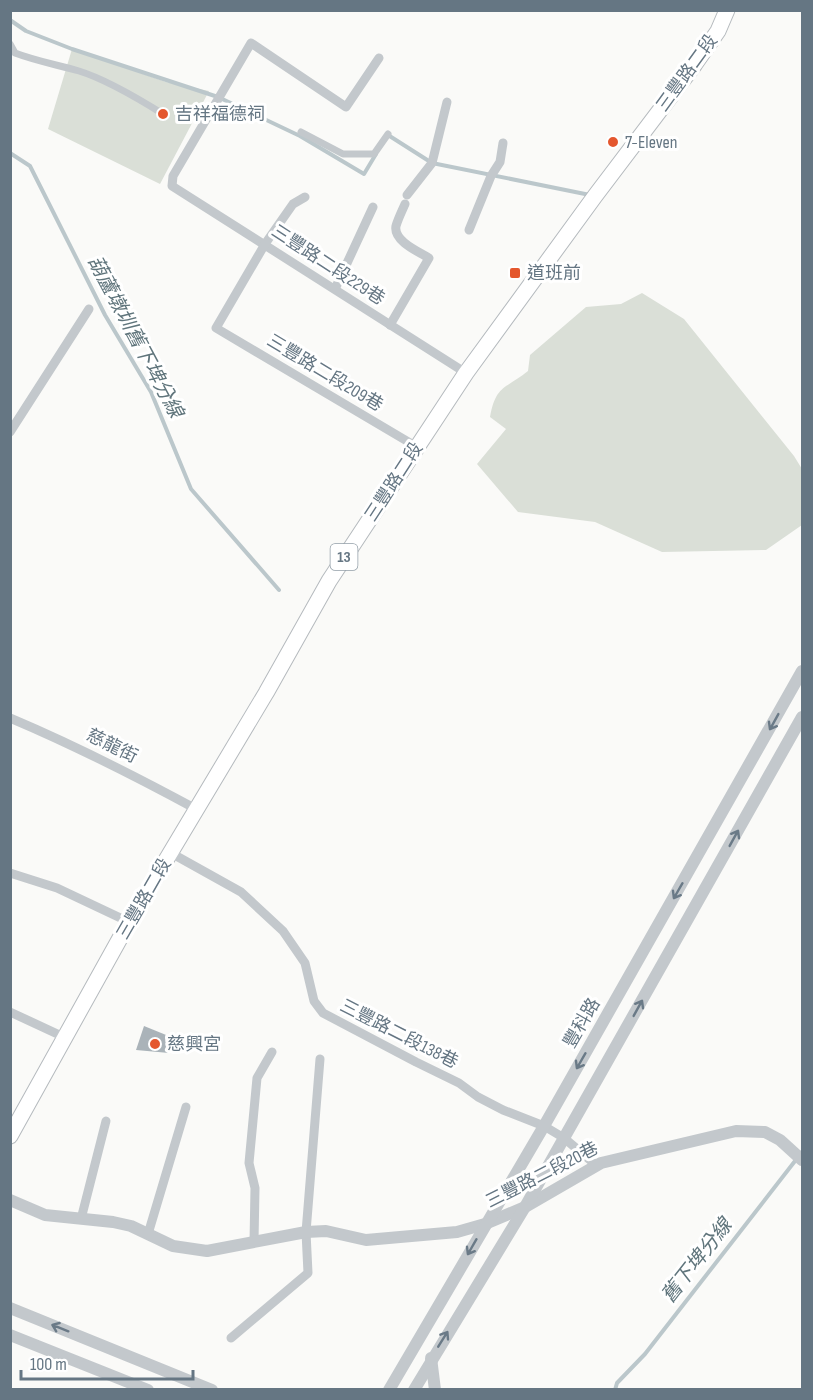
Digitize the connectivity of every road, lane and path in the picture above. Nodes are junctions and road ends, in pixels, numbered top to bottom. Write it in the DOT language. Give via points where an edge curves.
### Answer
graph roads {
  1 [pos="727,10"];
  2 [pos="10,44"];
  3 [pos="379,58"];
  4 [pos="447,102"];
  5 [pos="163,114"];
  6 [pos="301,132"];
  7 [pos="388,134"];
  8 [pos="503,142"];
  9 [pos="305,197"];
  10 [pos="373,207"];
  11 [pos="469,230"];
  12 [pos="265,244"];
  13 [pos="335,289"];
  14 [pos="89,309"];
  15 [pos="390,325"];
  16 [pos="466,373"];
  17 [pos="10,432"];
  18 [pos="417,447"];
  19 [pos="802,671"];
  20 [pos="802,717"];
  21 [pos="10,718"];
  22 [pos="196,809"];
  23 [pos="171,853"];
  24 [pos="10,873"];
  25 [pos="129,922"];
  26 [pos="10,1012"];
  27 [pos="66,1038"];
  28 [pos="272,1052"];
  29 [pos="320,1059"];
  30 [pos="186,1107"];
  31 [pos="106,1121"];
  32 [pos="544,1126"];
  33 [pos="10,1136"];
  34 [pos="564,1138"];
  35 [pos="802,1160"];
  36 [pos="596,1165"];
  37 [pos="10,1200"];
  38 [pos="525,1207"];
  39 [pos="81,1219"];
  40 [pos="485,1224"];
  41 [pos="306,1232"];
  42 [pos="148,1234"];
  43 [pos="254,1242"];
  44 [pos="10,1308"];
  45 [pos="10,1335"];
  46 [pos="231,1338"];
  47 [pos="431,1358"];
  48 [pos="148,1389"];
  49 [pos="212,1389"];
  50 [pos="389,1389"];
  51 [pos="414,1389"];
  52 [pos="435,1389"];
  1 -- 16 [label="main road, 三豐路二段 / 13" via="695,64"];
  2 -- 5 [label="street" via="15,53 80,72"];
  3 -- 12 [label="street, 三豐路二段229巷" via="346,107 251,43 172,176 172,186"];
  4 -- 15 [label="street" via="432,163 406,199 396,226 399,238 429,258"];
  6 -- 7 [label="street" via="343,154 374,154"];
  8 -- 11 [label="street" via="500,162"];
  9 -- 12 [label="street" via="292,204"];
  10 -- 13 [label="street"];
  12 -- 13 [label="street, 三豐路二段229巷"];
  12 -- 18 [label="street, 三豐路二段209巷" via="216,328"];
  13 -- 15 [label="street, 三豐路二段229巷"];
  14 -- 17 [label="street"];
  15 -- 16 [label="street, 三豐路二段229巷"];
  16 -- 18 [label="main road, 三豐路二段 / 13"];
  18 -- 22 [label="main road, 三豐路二段 / 13" via="329,581"];
  19 -- 32 [label="street, 豐科路, one-way"];
  34 -- 20 [label="street, one-way"];
  21 -- 22 [label="street, 慈龍街" via="103,760"];
  22 -- 23 [label="main road, 三豐路二段 / 13"];
  23 -- 25 [label="main road, 三豐路二段 / 13"];
  23 -- 32 [label="street, 三豐路二段138巷" via="242,892 282,931 305,963 314,1001 323,1013 503,1110"];
  24 -- 25 [label="street" via="57,888"];
  25 -- 27 [label="main road, 三豐路二段 / 13"];
  26 -- 27 [label="street"];
  27 -- 33 [label="main road, 三豐路二段 / 13"];
  28 -- 43 [label="street" via="257,1078 249,1163 255,1188"];
  29 -- 41 [label="street"];
  30 -- 42 [label="street"];
  31 -- 39 [label="street"];
  32 -- 34 [label="street, 三豐路二段138巷"];
  32 -- 40 [label="street, 豐科路"];
  34 -- 36 [label="street, 三豐路二段138巷"];
  34 -- 38 [label="street"];
  35 -- 36 [label="street, 三豐路二段20巷" via="780,1140 765,1132 746,1130"];
  36 -- 38 [label="street, 三豐路二段20巷"];
  37 -- 39 [label="street, 三豐路二段20巷" via="45,1215"];
  38 -- 40 [label="street, 三豐路二段20巷"];
  47 -- 38 [label="street, one-way"];
  39 -- 42 [label="street, 三豐路二段20巷" via="114,1222"];
  40 -- 41 [label="street, 三豐路二段20巷" via="457,1232 366,1240 326,1231"];
  40 -- 50 [label="street, 豐科路, one-way"];
  41 -- 43 [label="street, 三豐路二段20巷"];
  41 -- 46 [label="street" via="308,1272"];
  42 -- 43 [label="street, 三豐路二段20巷" via="172,1246 207,1251"];
  49 -- 44 [label="street, one-way"];
  45 -- 48 [label="street"];
  47 -- 51 [label="street"];
  47 -- 52 [label="street"];
}
